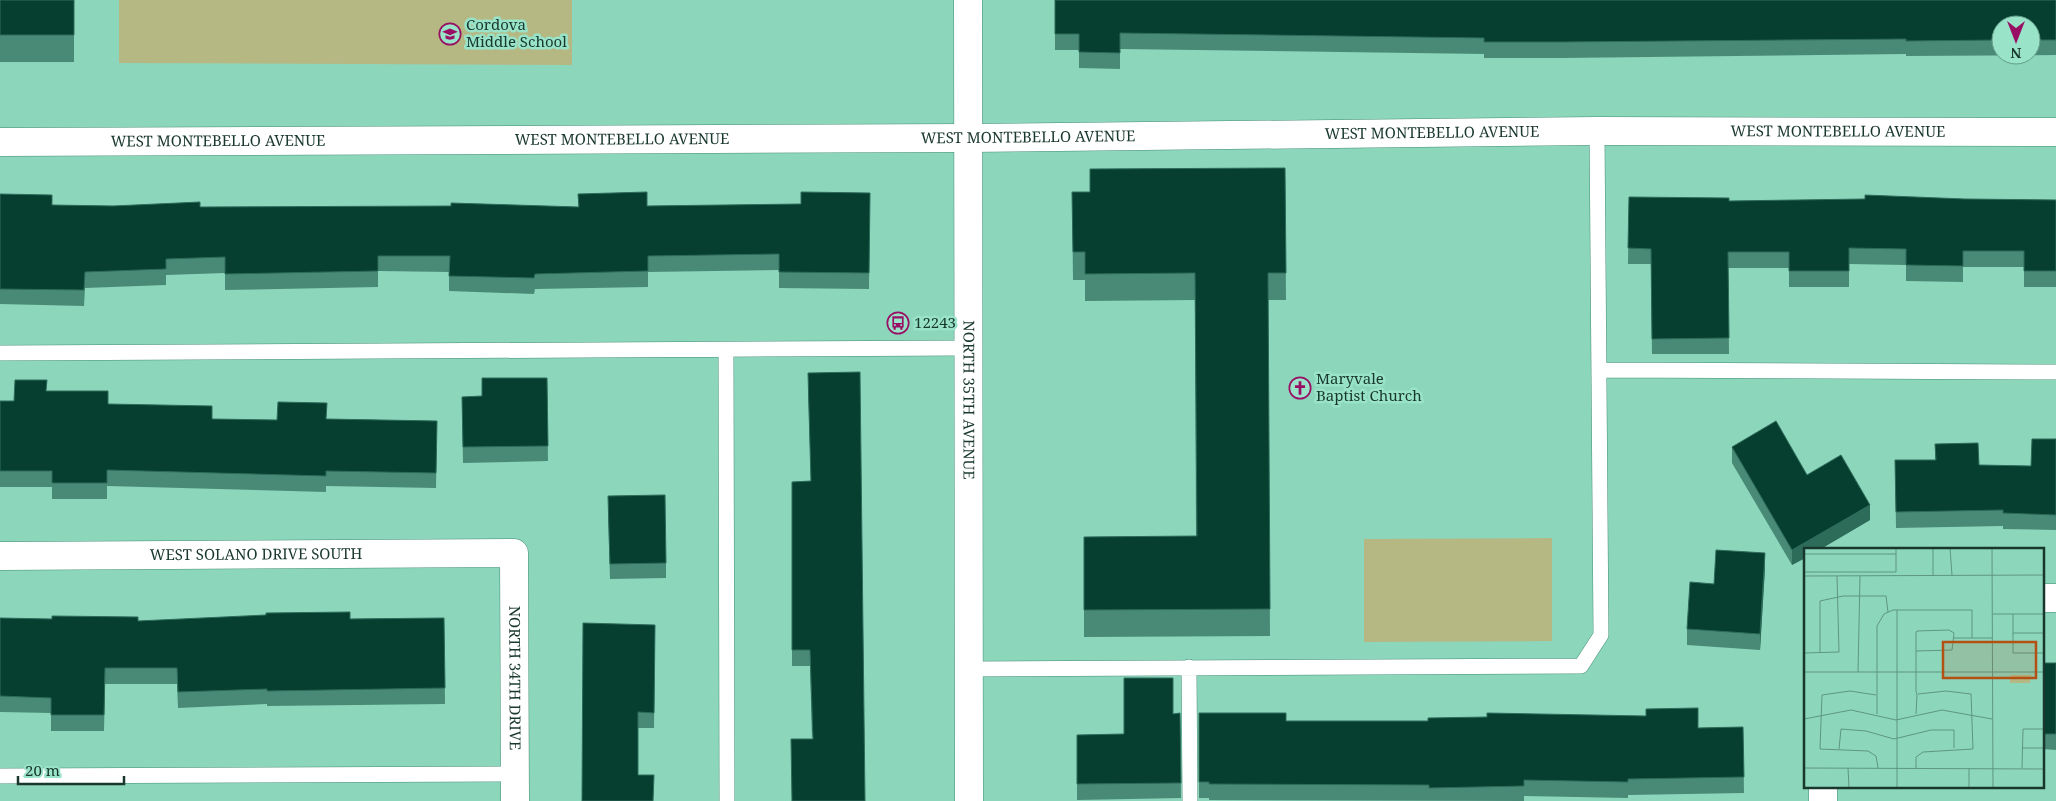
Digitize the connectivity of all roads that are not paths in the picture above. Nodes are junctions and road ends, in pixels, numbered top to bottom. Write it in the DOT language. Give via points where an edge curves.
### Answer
graph roads {
  1 [pos="968,0"];
  2 [pos="1597,131"];
  3 [pos="2056,132"];
  4 [pos="969,138"];
  5 [pos="0,142"];
  6 [pos="969,348"];
  7 [pos="726,350"];
  8 [pos="0,353"];
  9 [pos="1599,370"];
  10 [pos="2056,372"];
  11 [pos="514,554"];
  12 [pos="0,556"];
  13 [pos="1189,667"];
  14 [pos="970,669"];
  15 [pos="515,774"];
  16 [pos="0,776"];
  17 [pos="1823,788"];
  18 [pos="515,801"];
  19 [pos="727,801"];
  20 [pos="969,801"];
  21 [pos="1190,801"];
  22 [pos="1823,801"];
  1 -- 4 [label="street, NORTH 35TH AVENUE"];
  2 -- 3 [label="street, WEST MONTEBELLO AVENUE"];
  2 -- 4 [label="street, WEST MONTEBELLO AVENUE"];
  2 -- 9 [label="lane"];
  4 -- 5 [label="street, WEST MONTEBELLO AVENUE"];
  4 -- 6 [label="street, NORTH 35TH AVENUE"];
  6 -- 7 [label="lane"];
  6 -- 14 [label="street, NORTH 35TH AVENUE"];
  7 -- 8 [label="lane"];
  7 -- 19 [label="lane"];
  9 -- 10 [label="lane"];
  9 -- 13 [label="lane" via="1601,635 1581,666"];
  11 -- 12 [label="street, WEST SOLANO DRIVE SOUTH"];
  11 -- 15 [label="street, NORTH 34TH DRIVE"];
  13 -- 14 [label="lane"];
  13 -- 21 [label="lane"];
  14 -- 20 [label="street, NORTH 35TH AVENUE"];
  15 -- 16 [label="lane"];
  15 -- 18 [label="street, NORTH 34TH DRIVE"];
  17 -- 22 [label="street"];
}
